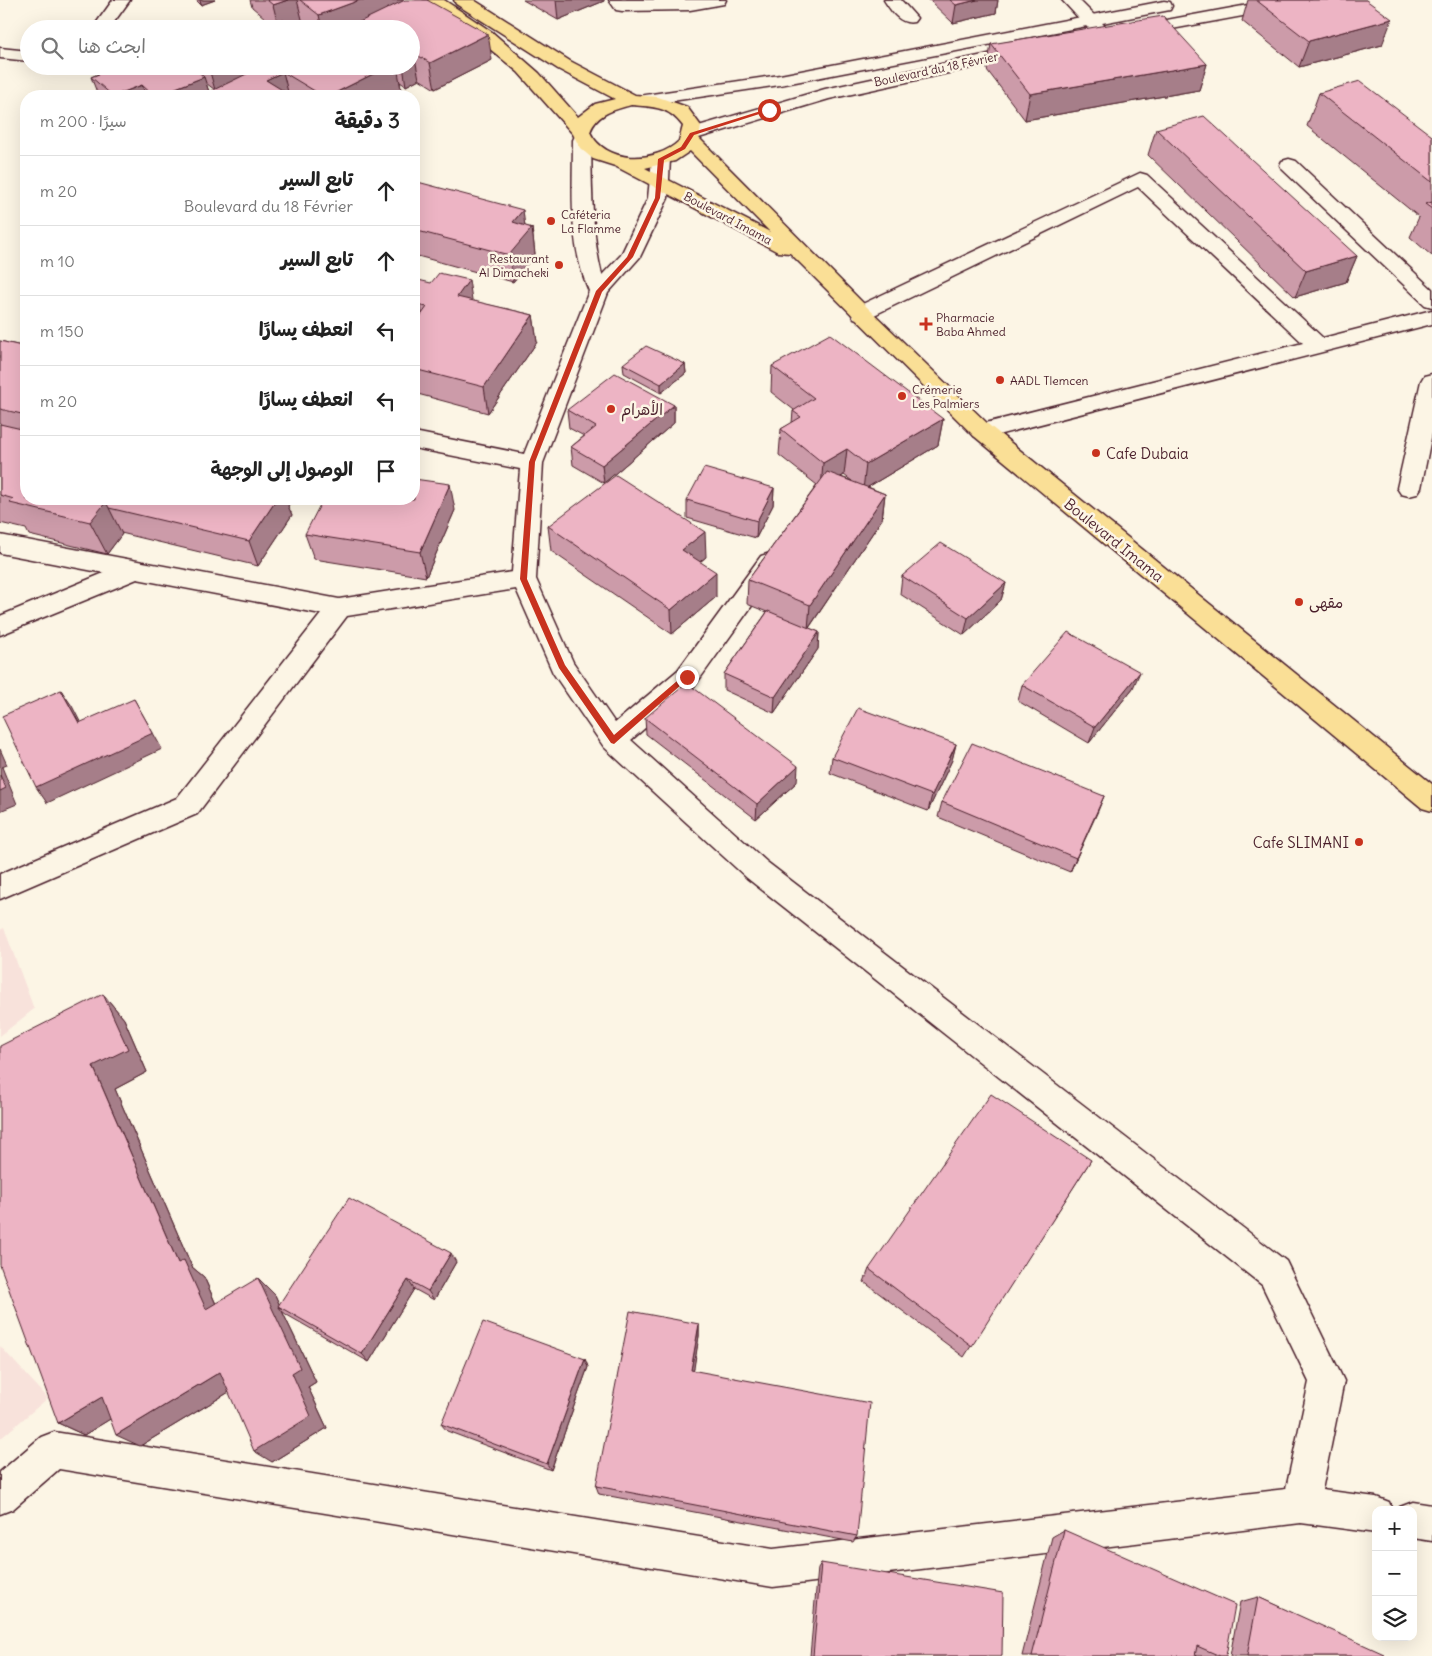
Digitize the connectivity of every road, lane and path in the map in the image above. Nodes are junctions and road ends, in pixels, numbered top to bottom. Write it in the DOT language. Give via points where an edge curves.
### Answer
graph roads {
  1 [pos="122,0"];
  2 [pos="462,0"];
  3 [pos="617,0"];
  4 [pos="718,0"];
  5 [pos="892,0"];
  6 [pos="1070,0"];
  7 [pos="1303,0"];
  8 [pos="1179,3"];
  9 [pos="432,6"];
  10 [pos="908,18"];
  11 [pos="107,20"];
  12 [pos="1089,20"];
  13 [pos="1105,36"];
  14 [pos="1086,40"];
  15 [pos="1037,49"];
  16 [pos="0,53"];
  17 [pos="20,55"];
  18 [pos="638,100"];
  19 [pos="581,135"];
  20 [pos="691,137"];
  21 [pos="661,159"];
  22 [pos="616,161"];
  23 [pos="1289,165"];
  24 [pos="659,182"];
  25 [pos="812,262"];
  26 [pos="599,291"];
  27 [pos="1432,300"];
  28 [pos="861,313"];
  29 [pos="1432,317"];
  30 [pos="1318,346"];
  31 [pos="1432,381"];
  32 [pos="982,431"];
  33 [pos="420,441"];
  34 [pos="532,462"];
  35 [pos="1409,488"];
  36 [pos="0,544"];
  37 [pos="783,544"];
  38 [pos="134,570"];
  39 [pos="524,579"];
  40 [pos="339,608"];
  41 [pos="0,626"];
  42 [pos="614,740"];
  43 [pos="1432,800"];
  44 [pos="0,887"];
  45 [pos="0,1496"];
  46 [pos="1301,1504"];
  47 [pos="1372,1514"];
  48 [pos="1417,1521"];
  49 [pos="1432,1523"];
  1 -- 11 [label="street"];
  2 -- 18 [label="main road" via="564,65"];
  3 -- 4 [label="street" via="622,6 690,5"];
  5 -- 10 [label="street"];
  6 -- 12 [label="street"];
  7 -- 13 [label="street"];
  8 -- 12 [label="street, Boulevard du 18 Février"];
  9 -- 19 [label="main road" via="483,34 516,61 548,93"];
  12 -- 13 [label="street"];
  12 -- 18 [label="street, Boulevard du 18 Février" via="780,80"];
  13 -- 14 [label="street"];
  15 -- 20 [label="street, Boulevard du 18 Février" via="825,94"];
  16 -- 17 [label="street"];
  18 -- 19 [label="main road" via="615,102 596,110 583,122"];
  18 -- 20 [label="main road" via="658,102 681,111 692,126"];
  19 -- 22 [label="main road" via="589,149"];
  19 -- 26 [label="street" via="585,249"];
  20 -- 21 [label="main road" via="684,148"];
  20 -- 25 [label="main road, Boulevard Imama"];
  21 -- 22 [label="main road"];
  21 -- 24 [label="street"];
  22 -- 24 [label="main road, Boulevard Imama"];
  23 -- 27 [label="street"];
  24 -- 25 [label="main road, Boulevard Imama"];
  24 -- 26 [label="street" via="658,198 630,257"];
  25 -- 28 [label="main road, Boulevard Imama"];
  26 -- 34 [label="street"];
  28 -- 30 [label="street" via="1140,179"];
  28 -- 32 [label="main road, Boulevard Imama"];
  29 -- 30 [label="street"];
  30 -- 32 [label="street"];
  31 -- 35 [label="street"];
  32 -- 43 [label="main road, Boulevard Imama"];
  33 -- 34 [label="street"];
  34 -- 39 [label="street"];
  36 -- 38 [label="street"];
  37 -- 42 [label="street" via="687,677"];
  38 -- 40 [label="street"];
  38 -- 41 [label="street"];
  39 -- 40 [label="street"];
  39 -- 42 [label="street" via="562,666"];
  40 -- 44 [label="street" via="187,806"];
  42 -- 46 [label="street" via="757,870 1274,1273 1327,1381"];
  45 -- 46 [label="street" via="54,1450 773,1568"];
  46 -- 47 [label="street"];
  48 -- 49 [label="street"];
}
